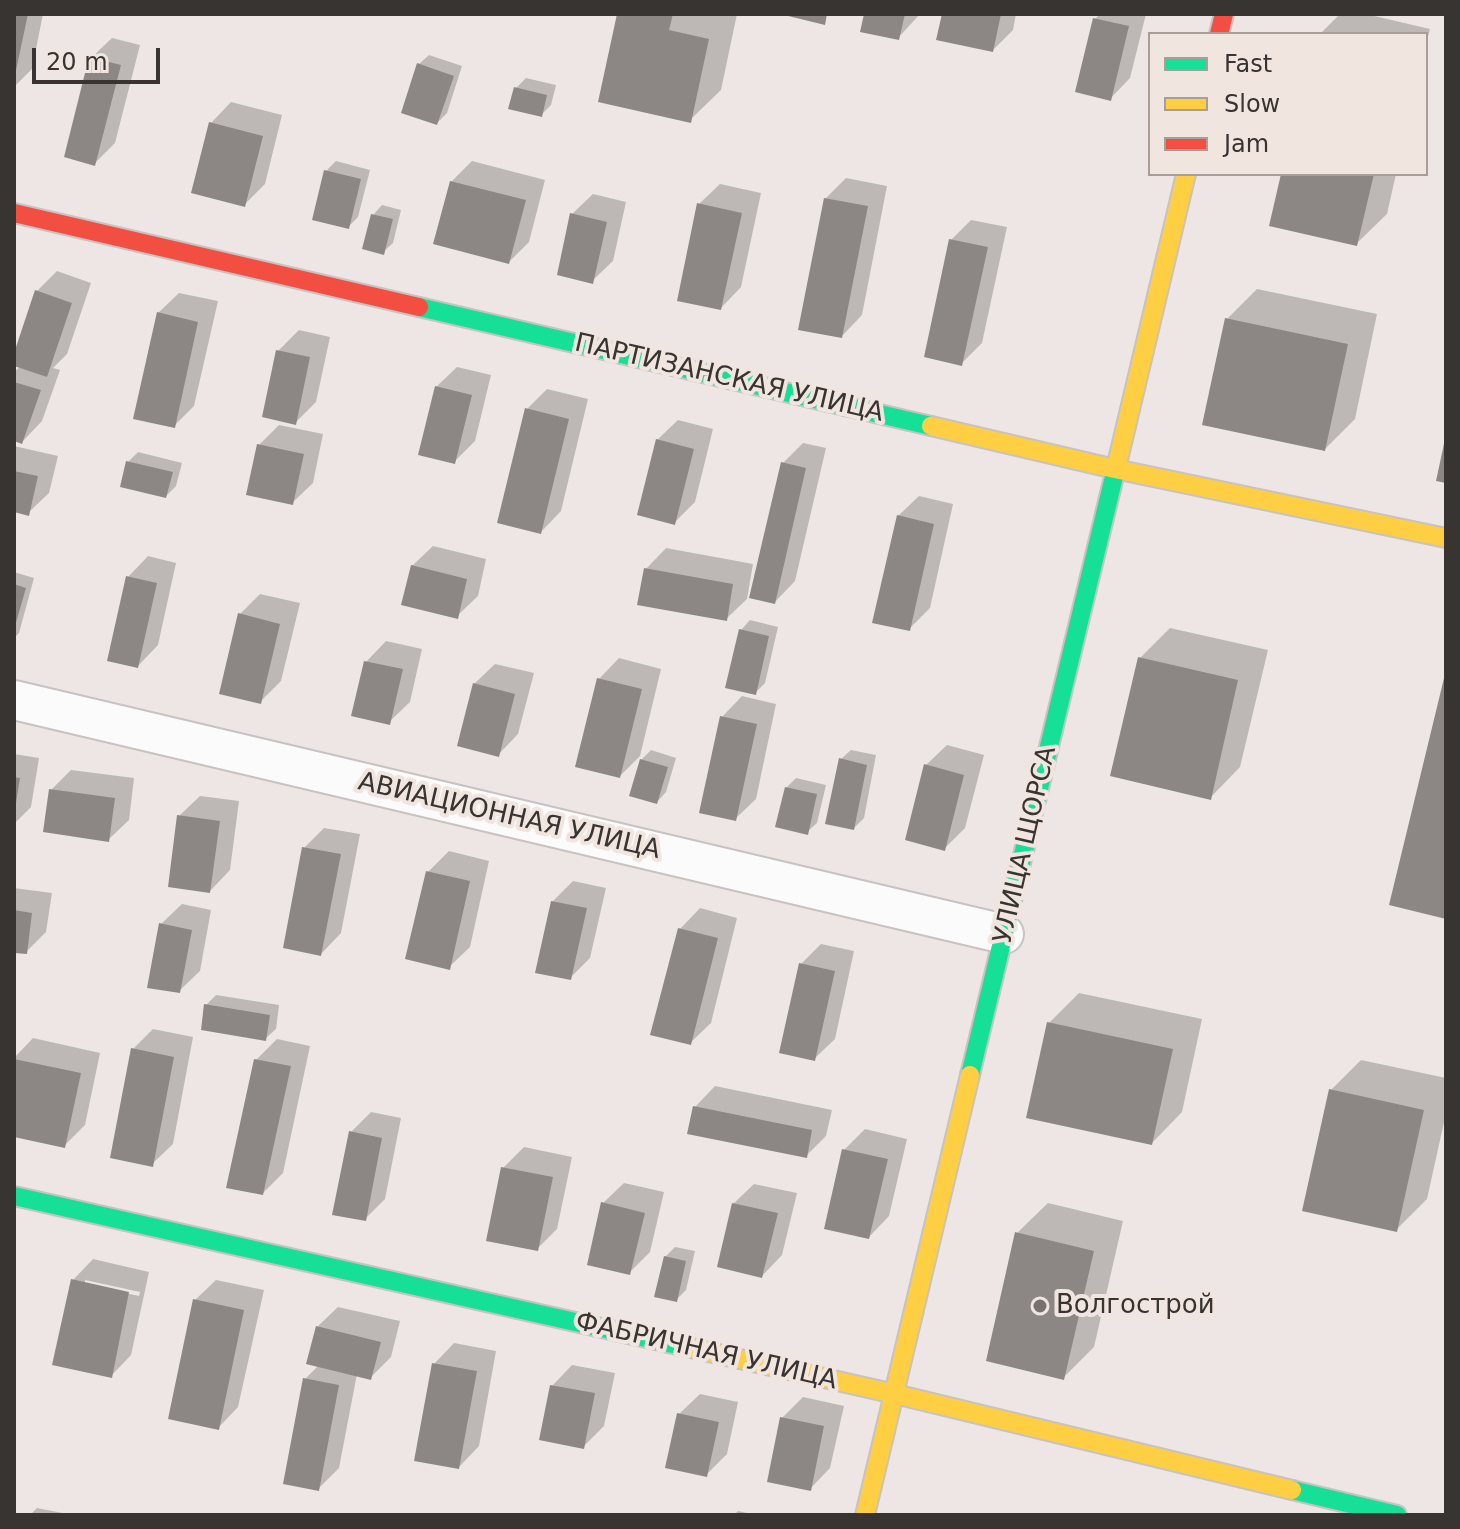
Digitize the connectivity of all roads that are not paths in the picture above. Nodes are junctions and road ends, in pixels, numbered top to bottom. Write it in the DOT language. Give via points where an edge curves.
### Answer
graph roads {
  1 [pos="1186,176"];
  2 [pos="14,213"];
  3 [pos="1115,469"];
  4 [pos="1446,538"];
  5 [pos="14,700"];
  6 [pos="1004,934"];
  7 [pos="14,1196"];
  8 [pos="895,1394"];
  9 [pos="865,1515"];
  10 [pos="1397,1515"];
  1 -- 3 [label="street, УЛИЦА ЩОРСА"];
  2 -- 3 [label="street, ПАРТИЗАНСКАЯ УЛИЦА"];
  3 -- 4 [label="street, ПАРТИЗАНСКАЯ УЛИЦА"];
  3 -- 6 [label="street, УЛИЦА ЩОРСА"];
  5 -- 6 [label="street, АВИАЦИОННАЯ УЛИЦА"];
  6 -- 8 [label="street, УЛИЦА ЩОРСА"];
  7 -- 8 [label="street, ФАБРИЧНАЯ УЛИЦА"];
  8 -- 9 [label="street, УЛИЦА ЩОРСА"];
  8 -- 10 [label="street, ФАБРИЧНАЯ УЛИЦА"];
}
